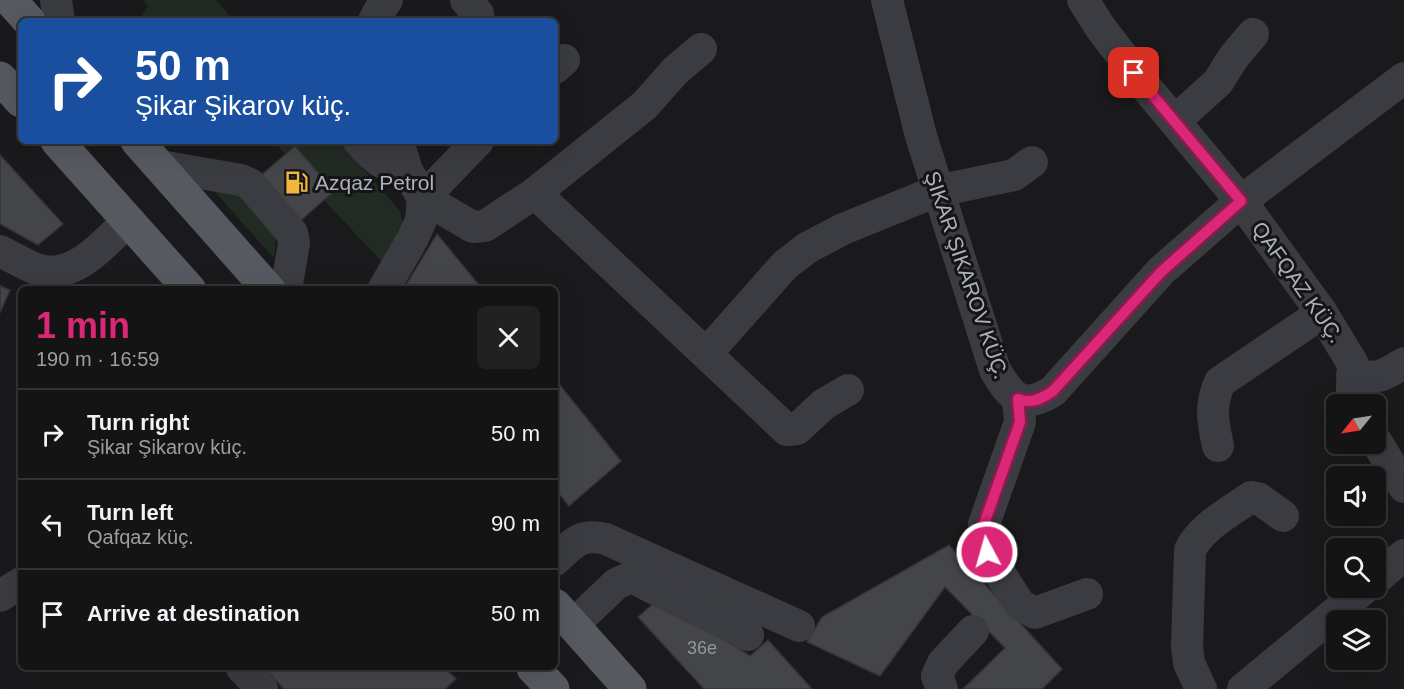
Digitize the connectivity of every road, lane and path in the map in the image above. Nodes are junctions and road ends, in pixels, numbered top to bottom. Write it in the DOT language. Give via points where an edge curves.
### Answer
graph roads {
  1 [pos="10,0"];
  2 [pos="56,0"];
  3 [pos="387,0"];
  4 [pos="887,0"];
  5 [pos="1083,0"];
  6 [pos="26,18"];
  7 [pos="58,18"];
  8 [pos="376,18"];
  9 [pos="1253,34"];
  10 [pos="701,49"];
  11 [pos="0,78"];
  12 [pos="1404,78"];
  13 [pos="18,98"];
  14 [pos="1175,121"];
  15 [pos="60,144"];
  16 [pos="140,144"];
  17 [pos="362,144"];
  18 [pos="399,144"];
  19 [pos="475,144"];
  20 [pos="1032,162"];
  21 [pos="160,166"];
  22 [pos="407,171"];
  23 [pos="937,191"];
  24 [pos="535,193"];
  25 [pos="423,198"];
  26 [pos="1241,201"];
  27 [pos="128,221"];
  28 [pos="0,251"];
  29 [pos="186,286"];
  30 [pos="265,286"];
  31 [pos="287,286"];
  32 [pos="384,286"];
  33 [pos="1322,313"];
  34 [pos="707,353"];
  35 [pos="1404,363"];
  36 [pos="848,390"];
  37 [pos="1354,390"];
  38 [pos="1018,399"];
  39 [pos="1218,446"];
  40 [pos="1384,454"];
  41 [pos="1404,487"];
  42 [pos="1283,516"];
  43 [pos="558,557"];
  44 [pos="18,585"];
  45 [pos="1087,594"];
  46 [pos="0,596"];
  47 [pos="1353,598"];
  48 [pos="564,615"];
  49 [pos="799,626"];
  50 [pos="973,632"];
  51 [pos="748,634"];
  52 [pos="244,670"];
  53 [pos="535,670"];
  54 [pos="262,689"];
  55 [pos="553,689"];
  56 [pos="630,689"];
  57 [pos="942,689"];
  58 [pos="1201,689"];
  59 [pos="1243,689"];
  1 -- 6 [label="main road"];
  2 -- 7 [label="street"];
  3 -- 8 [label="street"];
  4 -- 23 [label="street, ŞIKAR ŞIKAROV KÜÇ."];
  5 -- 14 [label="street, QAFQAZ KÜÇ." via="1144,87"];
  9 -- 14 [label="street" via="1218,82"];
  10 -- 24 [label="street" via="645,105"];
  11 -- 13 [label="main road"];
  12 -- 26 [label="street, ŞIKAR ŞIKAROV KÜÇ."];
  14 -- 26 [label="street, QAFQAZ KÜÇ."];
  15 -- 27 [label="main road"];
  16 -- 21 [label="main road"];
  17 -- 22 [label="street" via="374,159"];
  18 -- 22 [label="street"];
  19 -- 25 [label="street"];
  20 -- 23 [label="street" via="1014,175"];
  21 -- 30 [label="main road"];
  21 -- 31 [label="street" via="250,184 292,233"];
  22 -- 25 [label="street"];
  23 -- 34 [label="street" via="807,248 785,265"];
  23 -- 38 [label="street, ŞIKAR ŞIKAROV KÜÇ." via="995,370 1005,388"];
  24 -- 25 [label="street" via="485,226 473,227"];
  24 -- 34 [label="street"];
  25 -- 32 [label="street" via="421,219 413,238"];
  26 -- 33 [label="street, QAFQAZ KÜÇ."];
  26 -- 38 [label="street, ŞIKAR ŞIKAROV KÜÇ." via="1161,272 1053,391 1034,401"];
  27 -- 28 [label="street" via="80,264 63,270 42,271"];
  27 -- 29 [label="main road"];
  33 -- 37 [label="street, QAFQAZ KÜÇ." via="1353,364"];
  33 -- 39 [label="street" via="1220,382 1212,410"];
  34 -- 36 [label="street" via="787,430 797,429 824,404"];
  35 -- 37 [label="street"];
  38 -- 45 [label="street" via="1020,422 984,524 987,552 1020,605 1029,611 1035,613"];
  40 -- 41 [label="street"];
  42 -- 58 [label="street" via="1251,497 1209,528 1190,550 1187,646 1189,663"];
  43 -- 49 [label="street" via="576,541 591,536 606,539"];
  44 -- 46 [label="street"];
  47 -- 59 [label="street"];
  48 -- 51 [label="street" via="631,577"];
  48 -- 56 [label="main road"];
  50 -- 57 [label="street" via="943,663 937,676"];
  52 -- 54 [label="street"];
  53 -- 55 [label="main road"];
}
